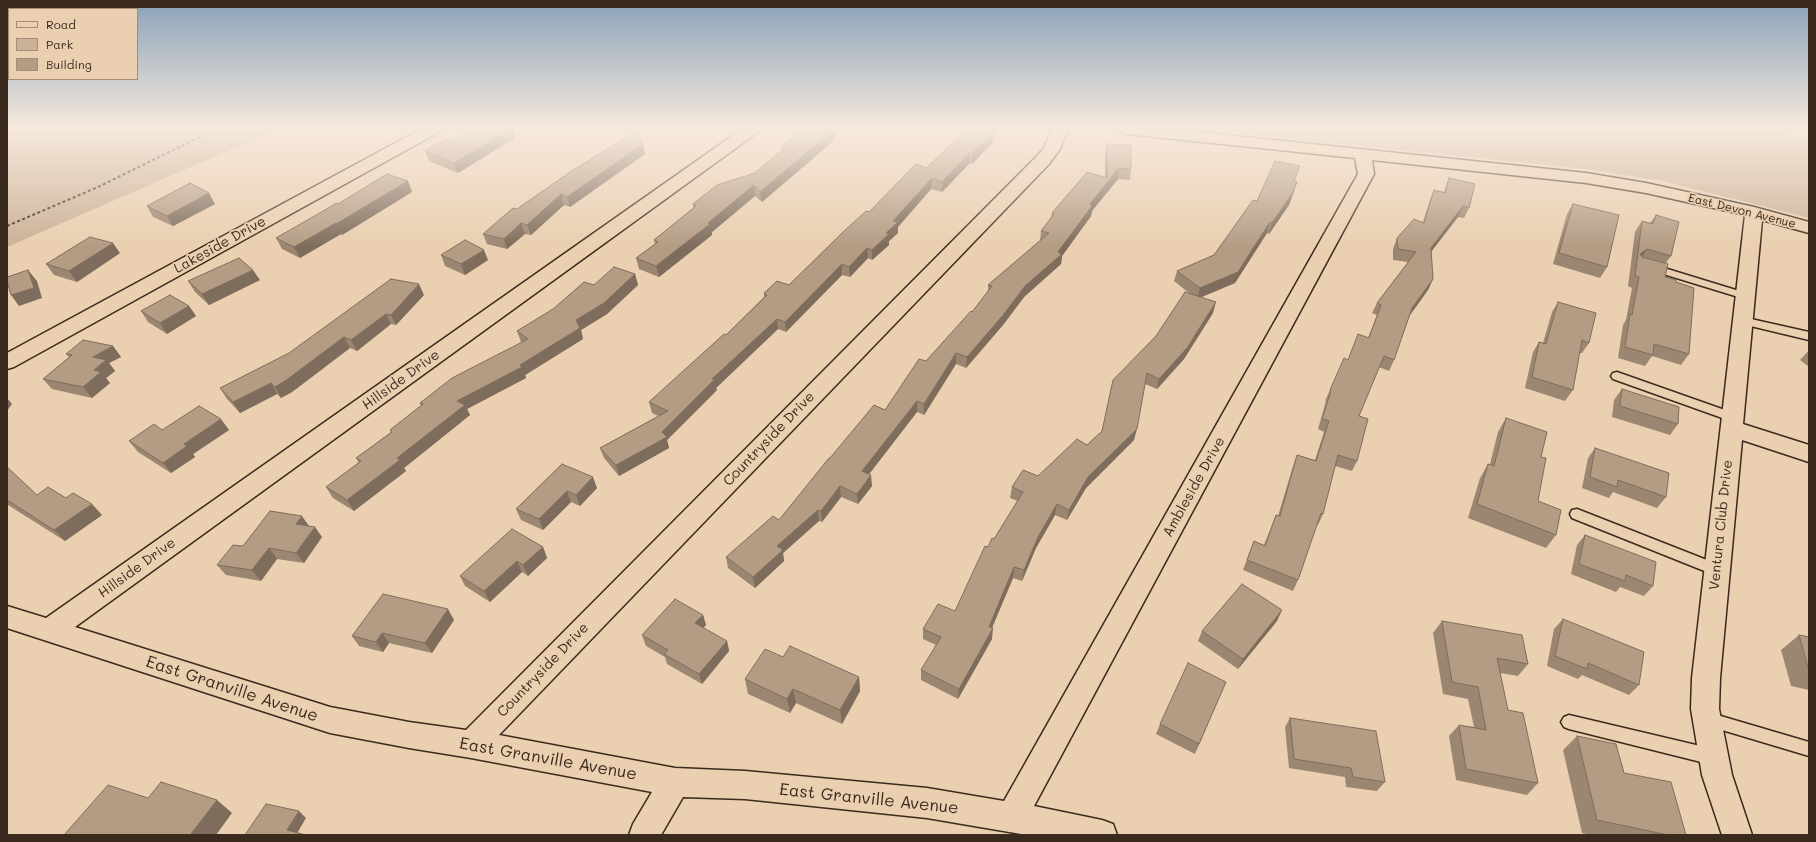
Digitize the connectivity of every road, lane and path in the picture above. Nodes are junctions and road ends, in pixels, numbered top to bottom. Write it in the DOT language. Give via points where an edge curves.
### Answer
graph roads {
  1 [pos="136,168"];
  2 [pos="361,168"];
  3 [pos="697,168"];
  4 [pos="1035,168"];
  5 [pos="1365,168"];
  6 [pos="1492,168"];
  7 [pos="1754,212"];
  8 [pos="7,226"];
  9 [pos="1809,228"];
  10 [pos="1640,264"];
  11 [pos="1745,296"];
  12 [pos="1742,321"];
  13 [pos="1809,336"];
  14 [pos="7,362"];
  15 [pos="1617,376"];
  16 [pos="1732,422"];
  17 [pos="1809,454"];
  18 [pos="1577,514"];
  19 [pos="1717,570"];
  20 [pos="7,617"];
  21 [pos="49,631"];
  22 [pos="1707,719"];
  23 [pos="1569,722"];
  24 [pos="471,744"];
  25 [pos="1809,749"];
  26 [pos="1714,757"];
  27 [pos="675,782"];
  28 [pos="1012,817"];
  29 [pos="644,835"];
  30 [pos="1102,835"];
  31 [pos="1737,835"];
  1 -- 8 [label="path"];
  2 -- 14 [label="street, Lakeside Drive"];
  3 -- 21 [label="street, Hillside Drive"];
  4 -- 24 [label="street, Countryside Drive"];
  5 -- 28 [label="street, Ambleside Drive" via="1366,174"];
  6 -- 7 [label="street, East Devon Avenue" via="1586,178 1646,188"];
  7 -- 9 [label="street, East Devon Avenue"];
  7 -- 11 [label="street, Ventura Club Drive"];
  10 -- 11 [label="lane"];
  11 -- 12 [label="street, Ventura Club Drive"];
  12 -- 13 [label="lane"];
  12 -- 16 [label="street, Ventura Club Drive"];
  15 -- 16 [label="lane"];
  16 -- 17 [label="street"];
  16 -- 19 [label="street, Ventura Club Drive"];
  18 -- 19 [label="lane"];
  19 -- 22 [label="street, Ventura Club Drive" via="1706,678"];
  20 -- 21 [label="street, East Granville Avenue"];
  21 -- 24 [label="street, East Granville Avenue" via="330,720"];
  22 -- 25 [label="lane"];
  22 -- 26 [label="street, Ventura Club Drive"];
  23 -- 26 [label="lane"];
  24 -- 27 [label="street, East Granville Avenue"];
  26 -- 31 [label="street, Ventura Club Drive" via="1717,775"];
  27 -- 28 [label="street, East Granville Avenue" via="745,785 927,803"];
  27 -- 29 [label="street"];
  28 -- 30 [label="street, East Granville Avenue"];
}
